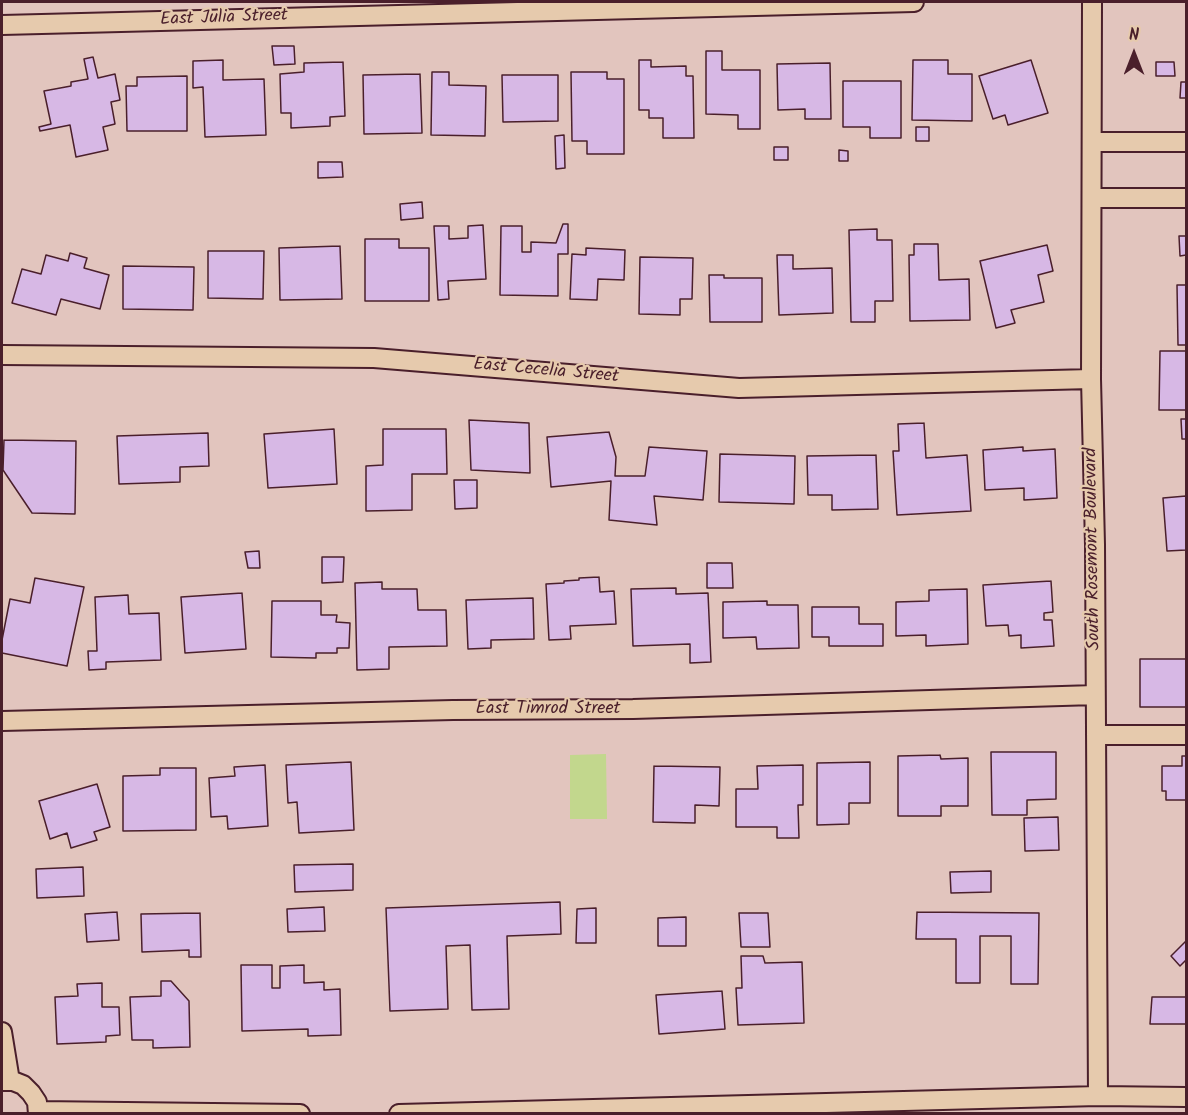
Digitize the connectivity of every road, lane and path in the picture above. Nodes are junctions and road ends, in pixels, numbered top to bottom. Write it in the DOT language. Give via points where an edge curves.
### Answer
graph roads {
  1 [pos="914,2"];
  2 [pos="1092,2"];
  3 [pos="2,25"];
  4 [pos="1093,142"];
  5 [pos="1186,142"];
  6 [pos="1093,198"];
  7 [pos="1186,198"];
  8 [pos="2,355"];
  9 [pos="1091,379"];
  10 [pos="1095,694"];
  11 [pos="2,721"];
  12 [pos="1096,735"];
  13 [pos="1186,735"];
  14 [pos="2,1032"];
  15 [pos="6,1081"];
  16 [pos="1098,1096"];
  17 [pos="1186,1097"];
  18 [pos="907,1107"];
  19 [pos="38,1112"];
  20 [pos="300,1113"];
  21 [pos="399,1113"];
  1 -- 3 [label="street, East Julia Street"];
  2 -- 4 [label="street, South Rosemont Boulevard"];
  4 -- 5 [label="street"];
  4 -- 6 [label="street, South Rosemont Boulevard"];
  6 -- 7 [label="street"];
  6 -- 9 [label="street, South Rosemont Boulevard"];
  8 -- 9 [label="street, East Cecelia Street" via="374,358 739,388"];
  9 -- 10 [label="street, South Rosemont Boulevard"];
  10 -- 11 [label="street, East Timrod Street" via="633,709"];
  10 -- 12 [label="street, South Rosemont Boulevard"];
  12 -- 13 [label="street"];
  12 -- 16 [label="street, South Rosemont Boulevard"];
  14 -- 15 [label="street"];
  15 -- 19 [label="street" via="23,1085 36,1102"];
  16 -- 17 [label="street"];
  16 -- 18 [label="street"];
  18 -- 21 [label="street"];
  19 -- 20 [label="street"];
}
